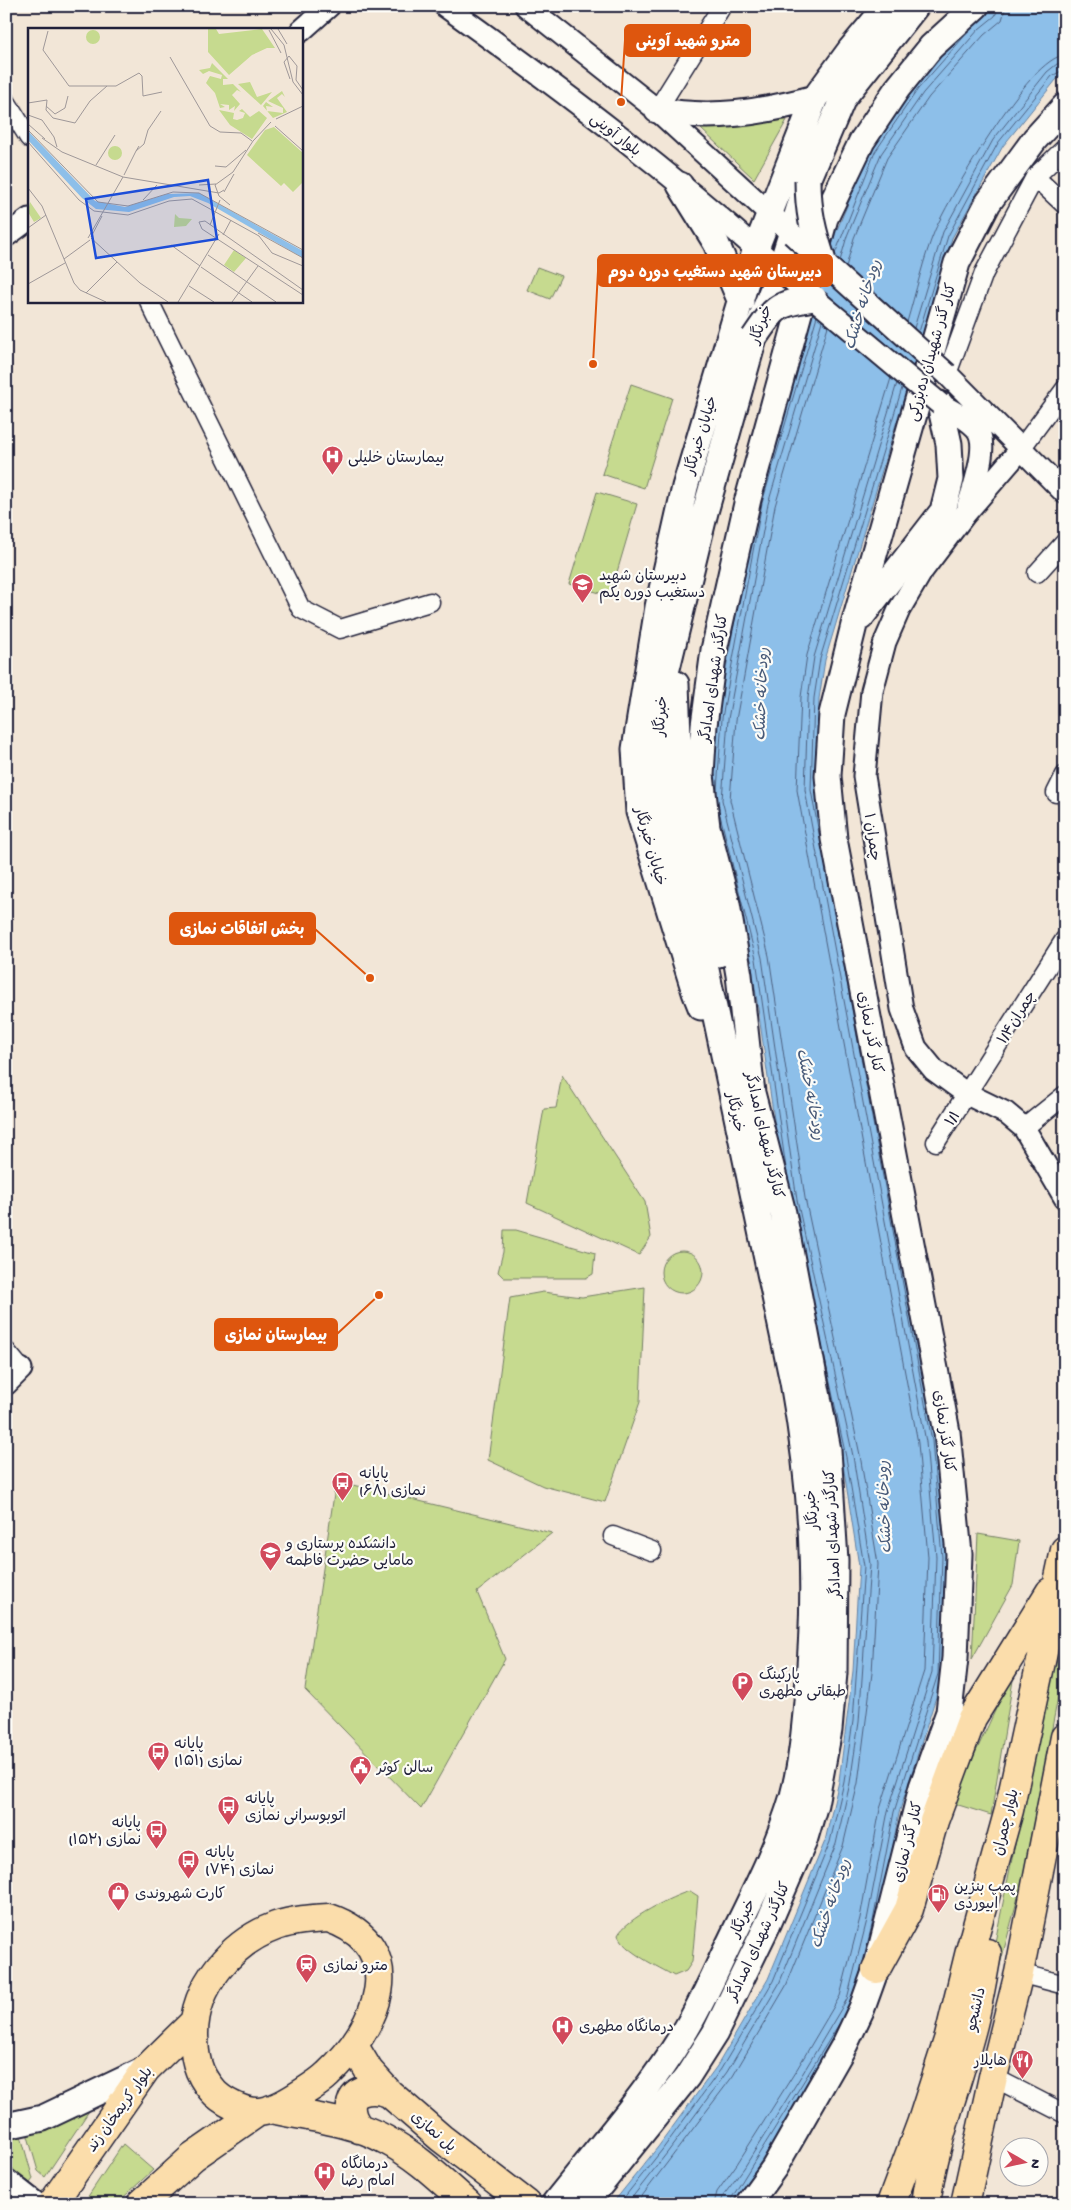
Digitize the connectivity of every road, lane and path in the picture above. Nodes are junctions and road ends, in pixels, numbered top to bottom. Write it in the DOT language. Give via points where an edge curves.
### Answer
graph roads {
  1 [pos="313,6"];
  2 [pos="329,6"];
  3 [pos="446,6"];
  4 [pos="526,6"];
  5 [pos="722,6"];
  6 [pos="887,6"];
  7 [pos="916,6"];
  8 [pos="976,6"];
  9 [pos="302,30"];
  10 [pos="815,98"];
  11 [pos="6,101"];
  12 [pos="1065,106"];
  13 [pos="657,110"];
  14 [pos="28,136"];
  15 [pos="1065,148"];
  16 [pos="1035,177"];
  17 [pos="808,180"];
  18 [pos="680,185"];
  19 [pos="1065,205"];
  20 [pos="769,212"];
  21 [pos="28,220"];
  22 [pos="792,234"];
  23 [pos="6,236"];
  24 [pos="756,248"];
  25 [pos="823,261"];
  26 [pos="780,270"];
  27 [pos="814,298"];
  28 [pos="149,302"];
  29 [pos="741,302"];
  30 [pos="754,338"];
  31 [pos="947,374"];
  32 [pos="1065,389"];
  33 [pos="940,404"];
  34 [pos="1020,450"];
  35 [pos="1065,493"];
  36 [pos="965,514"];
  37 [pos="1065,542"];
  38 [pos="1037,573"];
  39 [pos="430,602"];
  40 [pos="682,604"];
  41 [pos="854,625"];
  42 [pos="1065,775"];
  43 [pos="1056,793"];
  44 [pos="1065,939"];
  45 [pos="725,1062"];
  46 [pos="752,1093"];
  47 [pos="967,1094"];
  48 [pos="1065,1095"];
  49 [pos="1024,1128"];
  50 [pos="936,1142"];
  51 [pos="1065,1198"];
  52 [pos="6,1351"];
  53 [pos="21,1369"];
  54 [pos="6,1384"];
  55 [pos="613,1536"];
  56 [pos="652,1551"];
  57 [pos="1062,1563"];
  58 [pos="1065,1737"];
  59 [pos="1009,1810"];
  60 [pos="1056,1826"];
  61 [pos="876,1969"];
  62 [pos="1019,1973"];
  63 [pos="1065,1985"];
  64 [pos="194,2022"];
  65 [pos="354,2046"];
  66 [pos="146,2068"];
  67 [pos="993,2077"];
  68 [pos="389,2093"];
  69 [pos="265,2111"];
  70 [pos="1065,2114"];
  71 [pos="6,2126"];
  72 [pos="359,2129"];
  73 [pos="6,2182"];
  74 [pos="462,2200"];
  75 [pos="962,2202"];
  76 [pos="34,2204"];
  77 [pos="52,2204"];
  78 [pos="142,2204"];
  79 [pos="527,2204"];
  80 [pos="554,2204"];
  81 [pos="585,2204"];
  82 [pos="748,2204"];
  83 [pos="891,2204"];
  84 [pos="926,2204"];
  1 -- 9 [label="street"];
  2 -- 9 [label="street"];
  3 -- 18 [label="street, بلوار آوینی"];
  4 -- 13 [label="street"];
  5 -- 13 [label="street"];
  6 -- 10 [label="main road, خبرنگار"];
  7 -- 17 [label="main road, خبرنگار" via="843,98"];
  8 -- 46 [label="main road, کنارگذر شهدای امدادگر" via="931,47 897,89 862,141 825,218 748,499 714,650 704,725 702,776 707,827 727,904 739,975"];
  10 -- 13 [label="main road" via="725,116"];
  10 -- 20 [label="main road, خبرنگار"];
  11 -- 14 [label="street"];
  12 -- 41 [label="main road, کنار گذر شهیدان ده‌بزرکی" via="1035,139 988,203 957,262"];
  13 -- 20 [label="street"];
  15 -- 16 [label="street"];
  16 -- 19 [label="street"];
  16 -- 31 [label="street" via="984,273"];
  17 -- 22 [label="main road, خبرنگار"];
  17 -- 25 [label="main road, bridge" via="811,225"];
  18 -- 24 [label="street, بلوار آوینی"];
  18 -- 29 [label="main road" via="716,243"];
  20 -- 22 [label="street"];
  20 -- 24 [label="main road, خبرنگار"];
  21 -- 23 [label="street"];
  22 -- 25 [label="street, bridge"];
  22 -- 26 [label="main road, خبرنگار"];
  24 -- 26 [label="street, بلوار آوینی"];
  24 -- 29 [label="main road, خبرنگار"];
  25 -- 31 [label="street, bridge"];
  26 -- 27 [label="street, بلوار آوینی, bridge"];
  26 -- 30 [label="main road, خبرنگار"];
  27 -- 30 [label="main road, bridge" via="785,303 772,312"];
  27 -- 33 [label="street, بلوار آوینی, bridge"];
  28 -- 39 [label="street" via="300,609 340,629"];
  29 -- 45 [label="main road, خیابان خبرنگار" via="685,487 658,608 635,749 639,812 694,992"];
  30 -- 40 [label="main road, خبرنگار" via="704,512"];
  31 -- 34 [label="street"];
  32 -- 34 [label="street"];
  33 -- 36 [label="street, بلوار آوینی" via="977,429 982,443"];
  33 -- 41 [label="main road" via="949,444 951,479 943,511"];
  34 -- 35 [label="street"];
  34 -- 36 [label="street, چمران ۱"];
  36 -- 47 [label="street, چمران ۱" via="922,571 885,642 872,691 864,776 902,1009 916,1048 934,1070"];
  37 -- 38 [label="street"];
  40 -- 45 [label="main road, خبرنگار" via="660,697 658,749 664,812 705,965"];
  40 -- 46 [label="main road" via="675,687 679,762 724,985"];
  41 -- 61 [label="main road, کنار گذر نمازی" via="832,714 828,776 834,839 947,1432 959,1554 955,1658 949,1712 922,1787"];
  42 -- 43 [label="street"];
  44 -- 47 [label="street, چمران۱/۴"];
  45 -- 80 [label="main road, خبرنگار" via="806,1451 813,1534 811,1657 806,1720 793,1794 781,1834 696,2011 646,2086"];
  46 -- 81 [label="main road, کنارگذر شهدای امدادگر" via="783,1213 828,1450 835,1570 834,1673 829,1730 815,1804 804,1841 768,1924 714,2033 687,2077"];
  47 -- 49 [label="street, چمران ۱" via="1006,1113"];
  47 -- 50 [label="street, ۱/۱"];
  48 -- 49 [label="street"];
  49 -- 51 [label="street, چمران ۱"];
  52 -- 53 [label="street"];
  53 -- 54 [label="street"];
  55 -- 56 [label="street"];
  57 -- 59 [label="main road, بلوار چمران"];
  57 -- 61 [label="main road" via="972,1718 934,1821 909,1908"];
  58 -- 60 [label="main road"];
  59 -- 83 [label="main road, بلوار چمران" via="949,2037"];
  59 -- 84 [label="main road, دانشجو" via="993,1923 973,2024 940,2130"];
  60 -- 62 [label="main road"];
  60 -- 75 [label="main road, دانشجو" via="1015,1916 955,2133 944,2180"];
  61 -- 82 [label="main road, کنار گذر نمازی" via="846,2044 774,2168"];
  62 -- 63 [label="street"];
  62 -- 67 [label="main road"];
  64 -- 65 [label="main road" via="209,1980 242,1945 276,1926 305,1919 329,1918 348,1925 364,1938 376,1956 379,1989 370,2018"];
  64 -- 66 [label="main road, بلوار کریمخان زند"];
  64 -- 69 [label="main road" via="194,2057 202,2079 216,2095 243,2109"];
  65 -- 68 [label="main road, پل نمازی" via="369,2072"];
  65 -- 69 [label="main road" via="312,2087"];
  66 -- 71 [label="main road" via="43,2118"];
  66 -- 77 [label="main road, بلوار کریمخان زند"];
  67 -- 70 [label="street"];
  67 -- 75 [label="main road"];
  68 -- 72 [label="main road" via="376,2088 361,2091 352,2101 352,2114"];
  68 -- 79 [label="main road, پل نمازی"];
  69 -- 72 [label="main road"];
  69 -- 78 [label="main road" via="193,2157"];
  72 -- 74 [label="main road" via="410,2154"];
  73 -- 76 [label="main road"];
}
